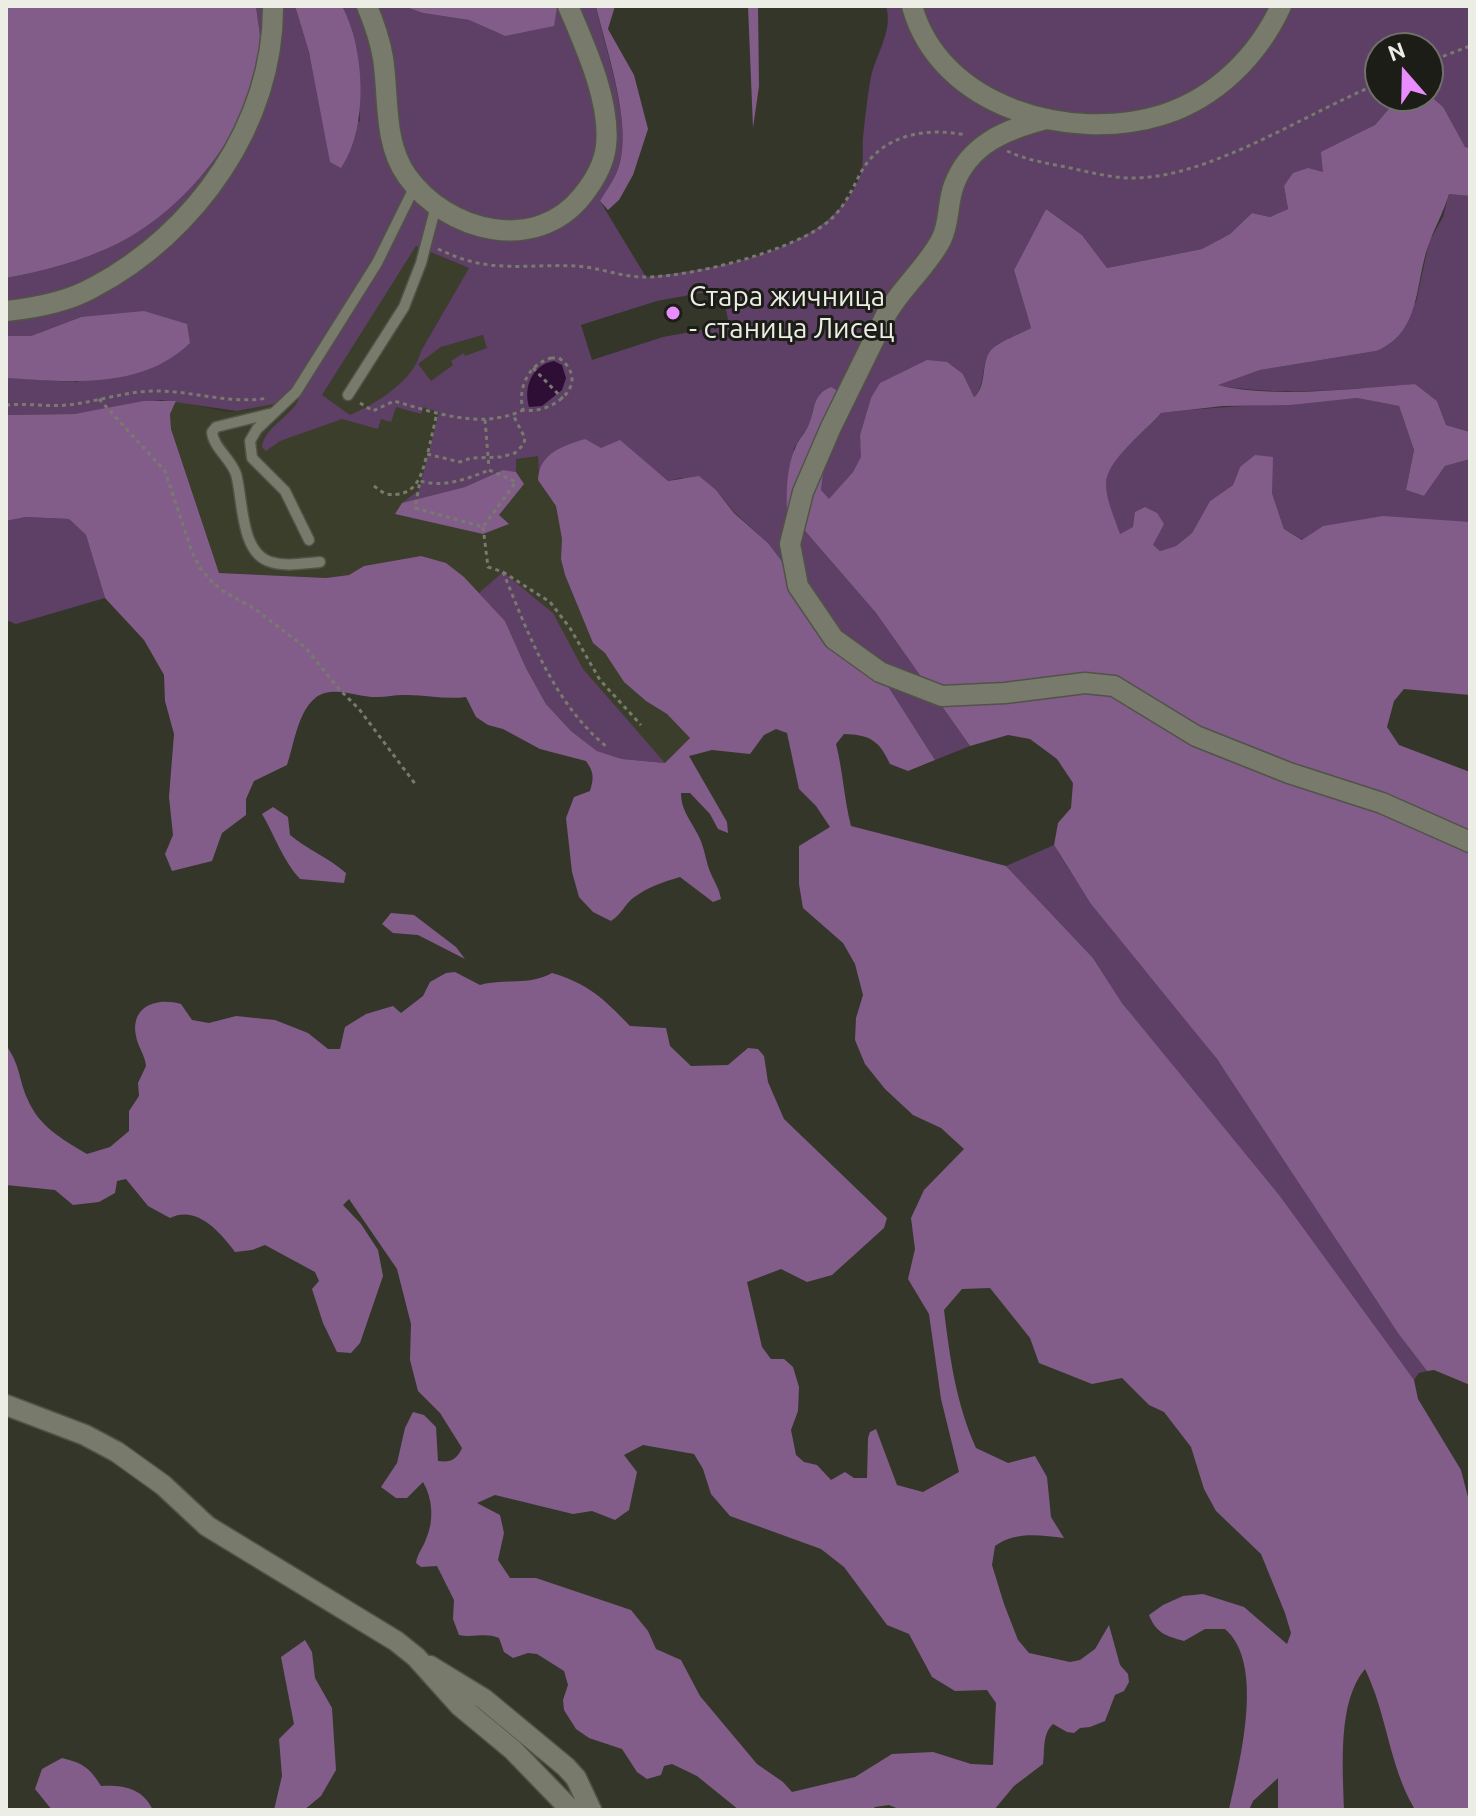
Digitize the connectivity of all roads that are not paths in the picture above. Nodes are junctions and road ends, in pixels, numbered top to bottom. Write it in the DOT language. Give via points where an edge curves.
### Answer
graph roads {
  1 [pos="273,6"];
  2 [pos="367,6"];
  3 [pos="568,6"];
  4 [pos="912,6"];
  5 [pos="1281,6"];
  6 [pos="1046,119"];
  7 [pos="415,186"];
  8 [pos="436,206"];
  9 [pos="6,311"];
  10 [pos="348,395"];
  11 [pos="275,413"];
  12 [pos="309,540"];
  13 [pos="320,562"];
  14 [pos="1470,842"];
  15 [pos="6,1405"];
  16 [pos="416,1657"];
  17 [pos="571,1810"];
  18 [pos="591,1810"];
  1 -- 9 [label="street" via="267,72 251,119 224,166 188,212 154,246 94,288"];
  2 -- 7 [label="street" via="380,43 391,137 400,165"];
  3 -- 8 [label="street" via="603,107 606,146 594,179 565,213 530,229 479,226"];
  4 -- 6 [label="street" via="931,46 956,75 990,100"];
  5 -- 6 [label="street" via="1246,60 1198,99 1133,122"];
  6 -- 14 [label="street" via="986,142 954,185 941,241 886,315 803,492 790,544 798,586 834,639 880,672 942,696 1085,683 1114,686 1196,736 1382,803"];
  7 -- 8 [label="street"];
  7 -- 11 [label="lane" via="377,263 296,392"];
  8 -- 10 [label="lane" via="412,288 394,326"];
  11 -- 12 [label="lane" via="253,435 251,454 285,491"];
  11 -- 13 [label="lane" via="216,427 212,439 235,471 245,529 260,557 282,564"];
  15 -- 16 [label="street" via="117,1452 207,1526"];
  16 -- 17 [label="street"];
  16 -- 18 [label="street" via="484,1699 566,1767"];
}
